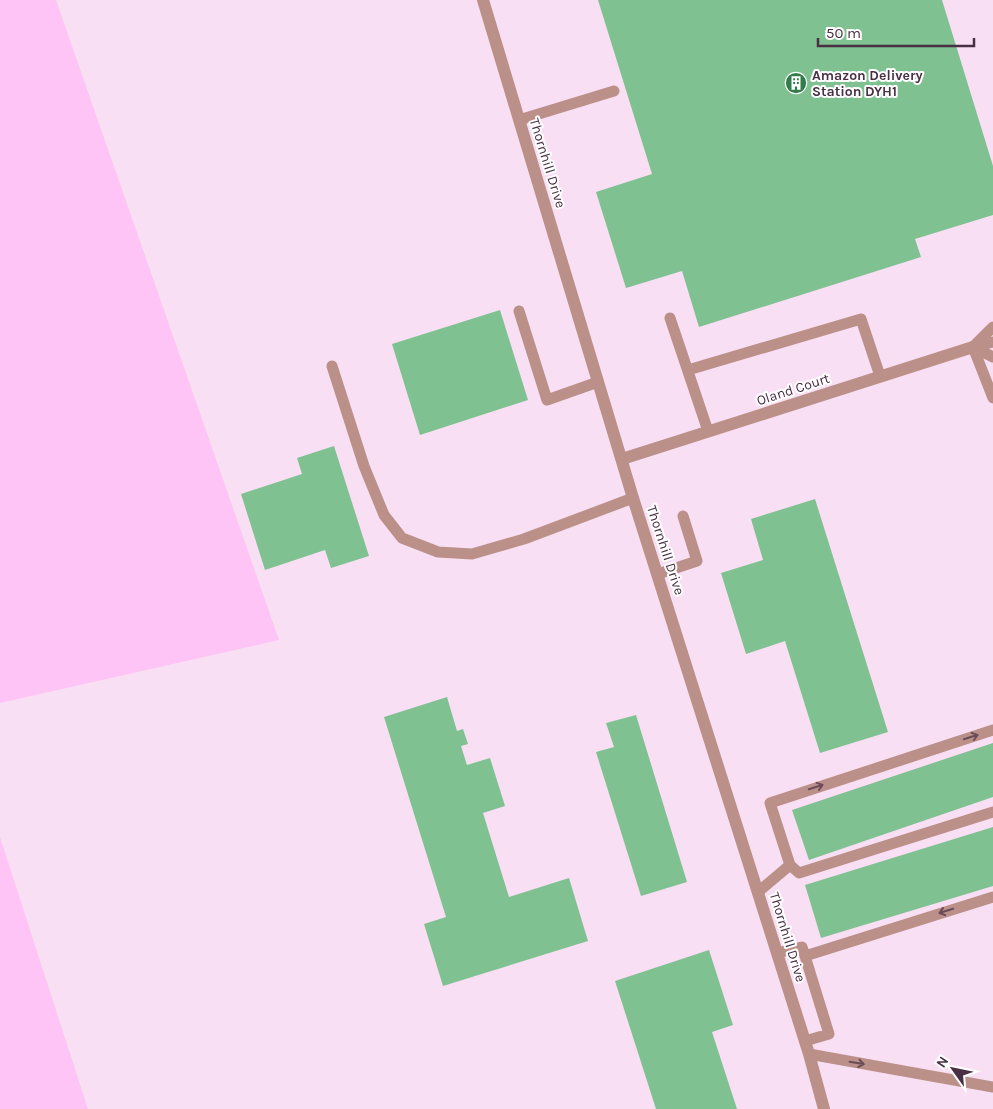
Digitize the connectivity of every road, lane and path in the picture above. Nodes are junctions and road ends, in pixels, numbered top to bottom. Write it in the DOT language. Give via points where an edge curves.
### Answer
graph roads {
  1 [pos="483,0"];
  2 [pos="614,90"];
  3 [pos="519,120"];
  4 [pos="519,311"];
  5 [pos="670,318"];
  6 [pos="993,327"];
  7 [pos="993,342"];
  8 [pos="973,347"];
  9 [pos="993,357"];
  10 [pos="332,366"];
  11 [pos="688,370"];
  12 [pos="880,376"];
  13 [pos="598,382"];
  14 [pos="993,398"];
  15 [pos="708,431"];
  16 [pos="622,459"];
  17 [pos="633,498"];
  18 [pos="683,516"];
  19 [pos="658,574"];
  20 [pos="993,730"];
  21 [pos="993,812"];
  22 [pos="790,865"];
  23 [pos="758,892"];
  24 [pos="993,897"];
  25 [pos="777,953"];
  26 [pos="805,956"];
  27 [pos="805,1041"];
  28 [pos="809,1054"];
  29 [pos="993,1087"];
  30 [pos="824,1109"];
  1 -- 3 [label="street, Thornhill Drive"];
  2 -- 3 [label="lane"];
  3 -- 13 [label="street, Thornhill Drive"];
  4 -- 13 [label="lane" via="547,400"];
  5 -- 11 [label="lane"];
  6 -- 8 [label="lane"];
  7 -- 8 [label="lane"];
  8 -- 9 [label="lane"];
  8 -- 12 [label="street, Oland Court"];
  8 -- 14 [label="lane"];
  10 -- 17 [label="lane" via="380,506 402,538 438,552 472,554 524,539"];
  11 -- 12 [label="lane" via="861,319"];
  11 -- 15 [label="lane"];
  12 -- 15 [label="street, Oland Court"];
  13 -- 16 [label="street, Thornhill Drive"];
  15 -- 16 [label="street, Oland Court"];
  16 -- 17 [label="street, Thornhill Drive"];
  17 -- 19 [label="street, Thornhill Drive"];
  18 -- 19 [label="lane" via="697,562"];
  19 -- 23 [label="street, Thornhill Drive"];
  22 -- 20 [label="lane, one-way" via="770,803"];
  21 -- 22 [label="lane" via="799,873"];
  22 -- 23 [label="lane"];
  23 -- 25 [label="street, Thornhill Drive"];
  24 -- 26 [label="lane, one-way"];
  25 -- 26 [label="lane" via="802,947"];
  25 -- 27 [label="street, Thornhill Drive"];
  26 -- 27 [label="lane" via="829,1034"];
  27 -- 28 [label="street, Thornhill Drive"];
  28 -- 29 [label="lane, one-way"];
  28 -- 30 [label="street, Thornhill Drive"];
}
